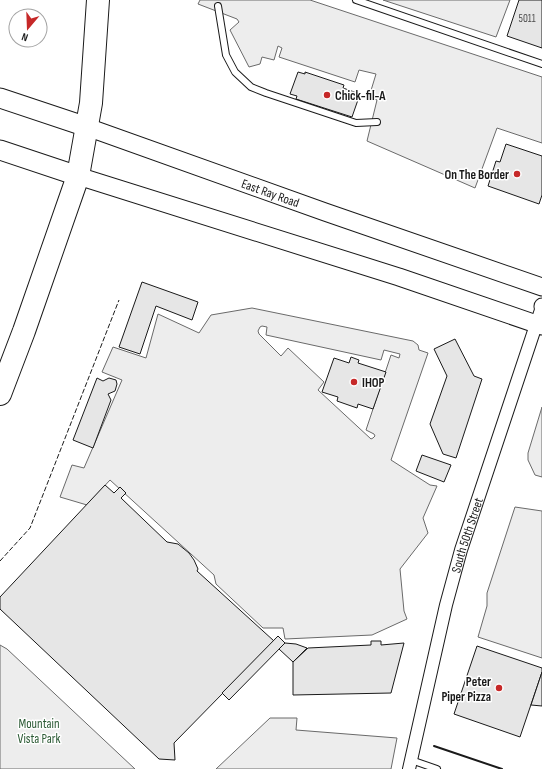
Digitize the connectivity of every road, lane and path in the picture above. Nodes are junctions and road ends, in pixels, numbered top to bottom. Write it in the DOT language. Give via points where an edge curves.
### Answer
graph roads {
  1 [pos="98,0"];
  2 [pos="356,0"];
  3 [pos="218,6"];
  4 [pos="542,64"];
  5 [pos="0,98"];
  6 [pos="377,122"];
  7 [pos="87,127"];
  8 [pos="0,150"];
  9 [pos="78,176"];
  10 [pos="542,287"];
  11 [pos="542,307"];
  12 [pos="539,325"];
  13 [pos="0,394"];
  14 [pos="410,764"];
  15 [pos="437,769"];
  1 -- 7 [label="highway"];
  2 -- 4 [label="lane"];
  3 -- 6 [label="lane" via="226,55 235,72 251,87 356,123"];
  5 -- 7 [label="main road, East Ray Road"];
  7 -- 9 [label="highway"];
  7 -- 10 [label="main road, East Ray Road"];
  8 -- 9 [label="main road"];
  9 -- 12 [label="main road" via="399,277"];
  9 -- 13 [label="highway"];
  11 -- 12 [label="street, South 50th Street"];
  12 -- 14 [label="street, South 50th Street" via="461,550"];
  14 -- 15 [label="lane"];
}
